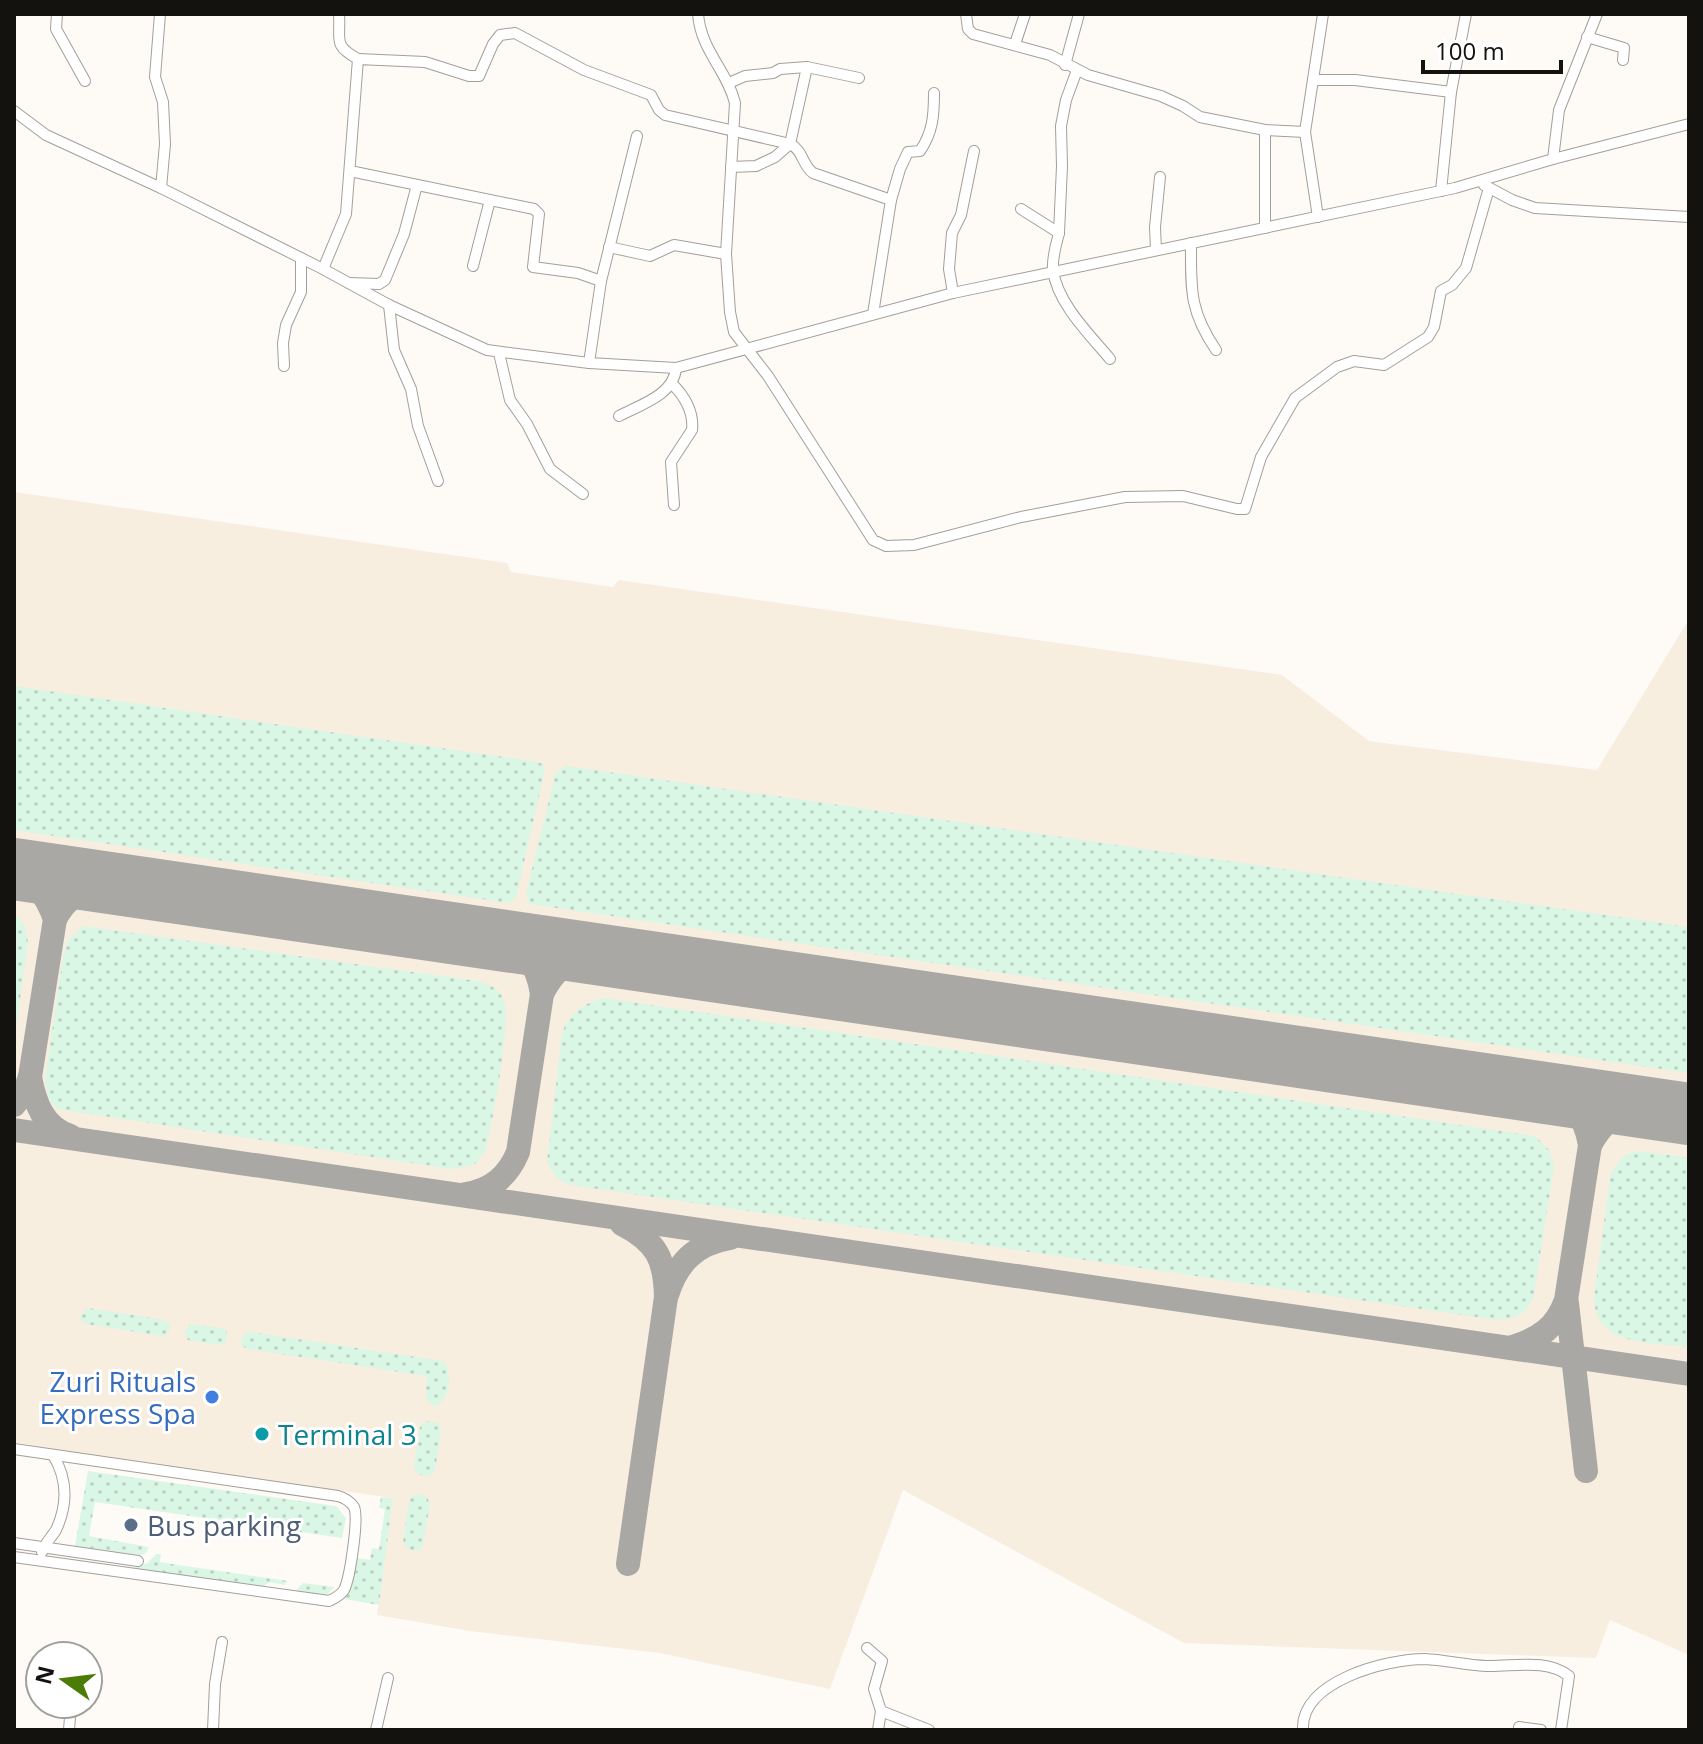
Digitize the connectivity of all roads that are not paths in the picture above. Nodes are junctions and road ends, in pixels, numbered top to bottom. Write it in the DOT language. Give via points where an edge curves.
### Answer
graph roads {
  1 [pos="57,14"];
  2 [pos="160,14"];
  3 [pos="339,14"];
  4 [pos="966,14"];
  5 [pos="1025,14"];
  6 [pos="1079,14"];
  7 [pos="1323,14"];
  8 [pos="1466,14"];
  9 [pos="1597,14"];
  10 [pos="694,15"];
  11 [pos="1587,37"];
  12 [pos="1015,44"];
  13 [pos="358,59"];
  14 [pos="1623,60"];
  15 [pos="1065,65"];
  16 [pos="807,67"];
  17 [pos="1077,70"];
  18 [pos="859,78"];
  19 [pos="1313,80"];
  20 [pos="85,81"];
  21 [pos="729,83"];
  22 [pos="1451,92"];
  23 [pos="934,93"];
  24 [pos="14,111"];
  25 [pos="1689,124"];
  26 [pos="733,130"];
  27 [pos="1265,130"];
  28 [pos="1305,132"];
  29 [pos="637,136"];
  30 [pos="790,144"];
  31 [pos="974,151"];
  32 [pos="1553,159"];
  33 [pos="731,167"];
  34 [pos="350,171"];
  35 [pos="1160,177"];
  36 [pos="417,185"];
  37 [pos="1484,185"];
  38 [pos="161,188"];
  39 [pos="1441,191"];
  40 [pos="490,200"];
  41 [pos="891,200"];
  42 [pos="1021,209"];
  43 [pos="1318,217"];
  44 [pos="1689,217"];
  45 [pos="1265,228"];
  46 [pos="1059,233"];
  47 [pos="1191,243"];
  48 [pos="609,247"];
  49 [pos="1156,250"];
  50 [pos="726,254"];
  51 [pos="301,258"];
  52 [pos="473,266"];
  53 [pos="323,269"];
  54 [pos="1053,273"];
  55 [pos="601,281"];
  56 [pos="347,283"];
  57 [pos="953,293"];
  58 [pos="389,305"];
  59 [pos="873,314"];
  60 [pos="746,347"];
  61 [pos="1216,350"];
  62 [pos="499,353"];
  63 [pos="1110,359"];
  64 [pos="589,363"];
  65 [pos="284,366"];
  66 [pos="676,368"];
  67 [pos="672,384"];
  68 [pos="619,416"];
  69 [pos="438,481"];
  70 [pos="583,494"];
  71 [pos="674,505"];
  72 [pos="14,1449"];
  73 [pos="53,1455"];
  74 [pos="14,1543"];
  75 [pos="43,1547"];
  76 [pos="14,1557"];
  77 [pos="41,1561"];
  78 [pos="138,1561"];
  79 [pos="222,1642"];
  80 [pos="867,1648"];
  81 [pos="388,1678"];
  82 [pos="881,1711"];
  83 [pos="1519,1727"];
  84 [pos="213,1730"];
  85 [pos="376,1730"];
  86 [pos="878,1730"];
  87 [pos="927,1730"];
  88 [pos="1303,1730"];
  89 [pos="1541,1730"];
  90 [pos="1561,1730"];
  1 -- 20 [label="street" via="56,29"];
  2 -- 38 [label="street" via="155,77 163,102"];
  3 -- 13 [label="street" via="338,42 342,51"];
  4 -- 12 [label="street" via="971,33"];
  5 -- 12 [label="street"];
  6 -- 15 [label="street"];
  7 -- 19 [label="street"];
  8 -- 22 [label="street"];
  9 -- 11 [label="street"];
  10 -- 21 [label="street" via="706,48"];
  11 -- 14 [label="street" via="1624,48"];
  11 -- 32 [label="street" via="1559,110"];
  12 -- 15 [label="street"];
  13 -- 26 [label="street" via="425,62 479,76 500,35 515,33 584,70 651,95 665,115"];
  13 -- 34 [label="street"];
  15 -- 17 [label="street"];
  16 -- 18 [label="street"];
  16 -- 21 [label="street"];
  16 -- 30 [label="street"];
  17 -- 27 [label="street" via="1161,96 1200,117"];
  17 -- 46 [label="street" via="1061,126"];
  19 -- 22 [label="street"];
  19 -- 28 [label="street"];
  21 -- 26 [label="street" via="735,103"];
  22 -- 39 [label="street"];
  23 -- 41 [label="street" via="929,135 920,151 908,152"];
  24 -- 38 [label="street" via="46,135"];
  25 -- 32 [label="street"];
  26 -- 30 [label="street"];
  26 -- 33 [label="street"];
  27 -- 28 [label="street"];
  27 -- 45 [label="street"];
  28 -- 43 [label="street"];
  29 -- 48 [label="street"];
  30 -- 33 [label="street" via="756,166"];
  30 -- 41 [label="street" via="813,173"];
  31 -- 57 [label="street" via="951,241"];
  32 -- 37 [label="street"];
  33 -- 50 [label="street"];
  34 -- 36 [label="street"];
  34 -- 53 [label="street" via="346,214"];
  35 -- 49 [label="street"];
  36 -- 40 [label="street"];
  36 -- 56 [label="street" via="385,280"];
  37 -- 39 [label="street"];
  37 -- 44 [label="street" via="1535,208"];
  37 -- 60 [label="street" via="1466,268 1441,291 1428,337 1384,365 1354,361 1337,367 1295,398 1261,457 1245,509 1183,496 1125,497 914,545 886,546 873,540"];
  38 -- 51 [label="street"];
  39 -- 43 [label="street"];
  40 -- 52 [label="street"];
  40 -- 55 [label="street" via="539,214 533,267"];
  41 -- 59 [label="street"];
  42 -- 46 [label="street"];
  43 -- 45 [label="street"];
  45 -- 47 [label="street"];
  46 -- 54 [label="street"];
  47 -- 49 [label="street"];
  47 -- 61 [label="street" via="1194,308"];
  48 -- 50 [label="street" via="650,256 674,245"];
  48 -- 55 [label="street"];
  49 -- 54 [label="street"];
  50 -- 60 [label="street" via="734,332"];
  51 -- 53 [label="street"];
  51 -- 65 [label="street" via="301,292 286,325"];
  53 -- 56 [label="street"];
  54 -- 57 [label="street"];
  54 -- 63 [label="street" via="1068,305"];
  55 -- 64 [label="street"];
  56 -- 58 [label="street"];
  57 -- 59 [label="street"];
  58 -- 62 [label="street"];
  58 -- 69 [label="street" via="394,350"];
  59 -- 60 [label="street"];
  60 -- 66 [label="street"];
  62 -- 64 [label="street"];
  62 -- 70 [label="street" via="510,400 550,469"];
  64 -- 66 [label="street"];
  66 -- 67 [label="street"];
  67 -- 68 [label="street"];
  67 -- 71 [label="street" via="686,402 693,424 671,462"];
  72 -- 73 [label="street"];
  73 -- 75 [label="street" via="66,1481 64,1500 57,1528"];
  73 -- 77 [label="street" via="338,1496 350,1502 356,1521 346,1583 329,1601"];
  74 -- 75 [label="street"];
  75 -- 77 [label="street"];
  75 -- 78 [label="street"];
  76 -- 77 [label="street"];
  79 -- 84 [label="street"];
  80 -- 82 [label="street" via="882,1661 874,1689"];
  81 -- 85 [label="street"];
  82 -- 86 [label="street"];
  82 -- 87 [label="street"];
  83 -- 89 [label="street"];
  88 -- 90 [label="street" via="1307,1706 1343,1680 1396,1661 1425,1659 1561,1670 1569,1676"];
}
